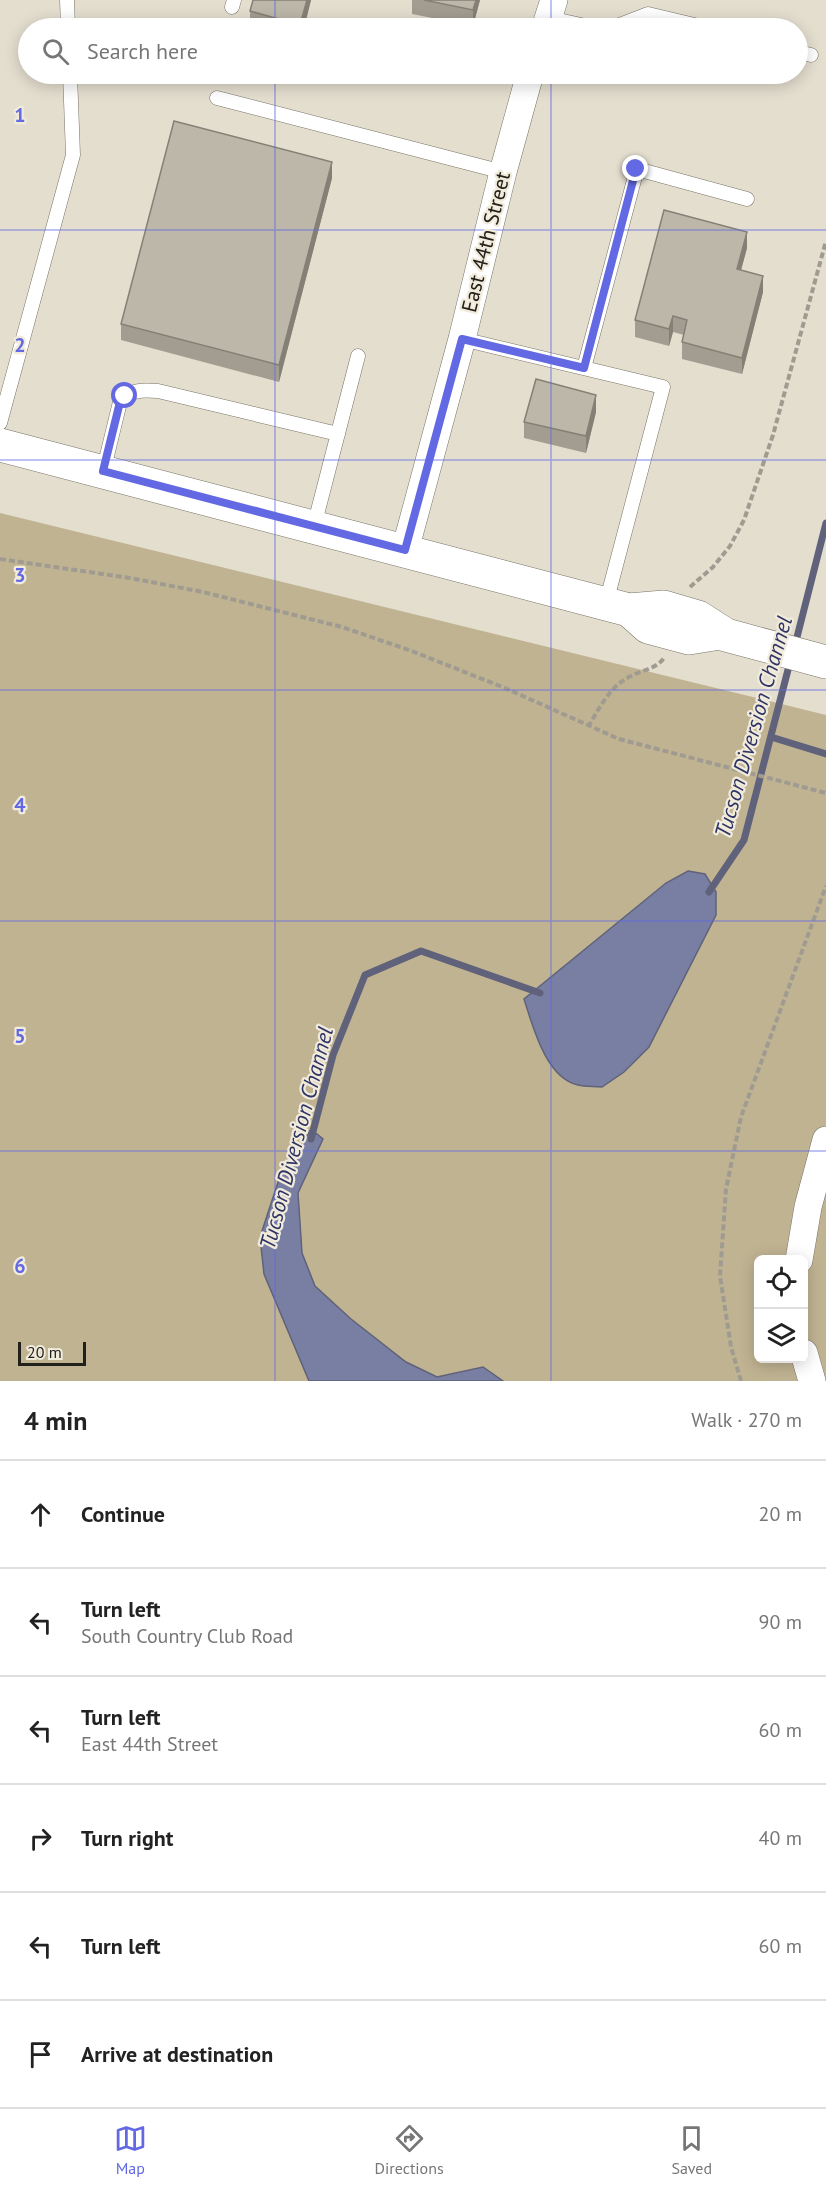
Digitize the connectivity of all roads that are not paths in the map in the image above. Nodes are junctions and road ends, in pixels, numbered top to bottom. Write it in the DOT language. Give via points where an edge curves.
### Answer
graph roads {
  1 [pos="67,0"];
  2 [pos="68,18"];
  3 [pos="638,18"];
  4 [pos="665,18"];
  5 [pos="70,84"];
  6 [pos="527,84"];
  7 [pos="217,98"];
  8 [pos="503,172"];
  9 [pos="747,199"];
  10 [pos="462,339"];
  11 [pos="358,356"];
  12 [pos="584,368"];
  13 [pos="0,423"];
  14 [pos="338,434"];
  15 [pos="0,445"];
  16 [pos="103,471"];
  17 [pos="314,526"];
  18 [pos="405,550"];
  19 [pos="618,607"];
  20 [pos="826,662"];
  21 [pos="826,1140"];
  22 [pos="800,1255"];
  23 [pos="807,1363"];
  24 [pos="812,1381"];
  1 -- 2 [label="lane"];
  3 -- 4 [label="lane" via="648,14"];
  5 -- 13 [label="lane" via="73,155"];
  6 -- 8 [label="street, East 44th Street"];
  7 -- 8 [label="lane"];
  8 -- 10 [label="street, East 44th Street"];
  9 -- 12 [label="lane" via="636,169"];
  10 -- 12 [label="lane"];
  10 -- 18 [label="street, East 44th Street"];
  11 -- 14 [label="lane"];
  12 -- 19 [label="lane" via="663,387"];
  14 -- 16 [label="lane" via="142,390 132,392 120,402"];
  14 -- 17 [label="lane"];
  15 -- 16 [label="street"];
  16 -- 17 [label="street"];
  17 -- 18 [label="street"];
  18 -- 19 [label="street"];
  19 -- 20 [label="street" via="648,627 689,638 723,634"];
  21 -- 22 [label="street"];
  23 -- 24 [label="street"];
}
